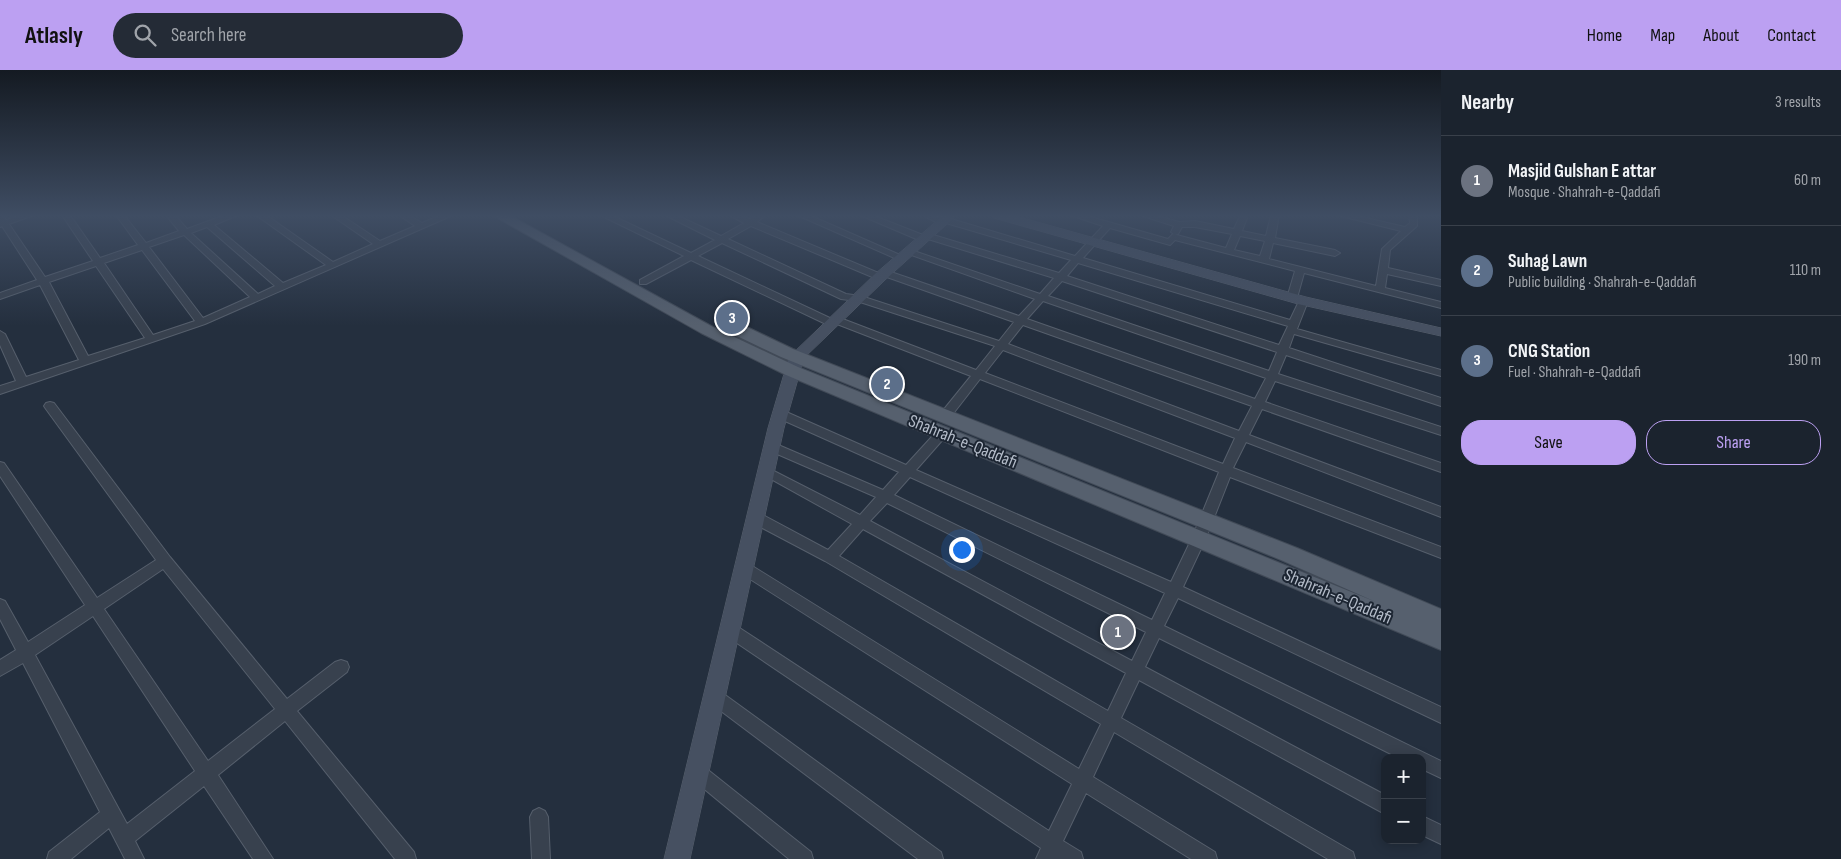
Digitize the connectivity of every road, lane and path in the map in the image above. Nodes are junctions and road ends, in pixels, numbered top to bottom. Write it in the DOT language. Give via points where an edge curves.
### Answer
graph roads {
  1 [pos="23,252"];
  2 [pos="91,252"];
  3 [pos="127,252"];
  4 [pos="147,252"];
  5 [pos="207,252"];
  6 [pos="241,252"];
  7 [pos="313,252"];
  8 [pos="364,252"];
  9 [pos="566,252"];
  10 [pos="588,252"];
  11 [pos="678,252"];
  12 [pos="701,252"];
  13 [pos="747,252"];
  14 [pos="823,252"];
  15 [pos="897,252"];
  16 [pos="909,252"];
  17 [pos="975,252"];
  18 [pos="1052,252"];
  19 [pos="1083,252"];
  20 [pos="1132,252"];
  21 [pos="1232,252"];
  22 [pos="1266,252"];
  23 [pos="1294,252"];
  24 [pos="1386,252"];
  25 [pos="1335,253"];
  26 [pos="905,255"];
  27 [pos="690,258"];
  28 [pos="1075,259"];
  29 [pos="1264,260"];
  30 [pos="1313,261"];
  31 [pos="98,262"];
  32 [pos="332,265"];
  33 [pos="1300,269"];
  34 [pos="1383,270"];
  35 [pos="882,275"];
  36 [pos="1061,277"];
  37 [pos="43,281"];
  38 [pos="643,282"];
  39 [pos="1441,282"];
  40 [pos="282,287"];
  41 [pos="1380,290"];
  42 [pos="0,296"];
  43 [pos="1042,296"];
  44 [pos="257,298"];
  45 [pos="858,298"];
  46 [pos="1298,299"];
  47 [pos="1441,305"];
  48 [pos="1021,320"];
  49 [pos="834,321"];
  50 [pos="200,322"];
  51 [pos="1291,327"];
  52 [pos="1441,332"];
  53 [pos="0,334"];
  54 [pos="151,339"];
  55 [pos="1001,345"];
  56 [pos="1283,350"];
  57 [pos="86,362"];
  58 [pos="794,364"];
  59 [pos="978,373"];
  60 [pos="1441,373"];
  61 [pos="1272,376"];
  62 [pos="23,383"];
  63 [pos="0,390"];
  64 [pos="1441,402"];
  65 [pos="1258,405"];
  66 [pos="50,406"];
  67 [pos="780,414"];
  68 [pos="944,424"];
  69 [pos="1441,431"];
  70 [pos="1243,436"];
  71 [pos="772,447"];
  72 [pos="0,466"];
  73 [pos="1441,468"];
  74 [pos="1226,470"];
  75 [pos="766,471"];
  76 [pos="908,471"];
  77 [pos="885,496"];
  78 [pos="1441,512"];
  79 [pos="756,518"];
  80 [pos="862,521"];
  81 [pos="1202,529"];
  82 [pos="1441,553"];
  83 [pos="830,556"];
  84 [pos="165,561"];
  85 [pos="744,568"];
  86 [pos="1174,590"];
  87 [pos="0,605"];
  88 [pos="94,607"];
  89 [pos="1441,620"];
  90 [pos="1156,628"];
  91 [pos="730,630"];
  92 [pos="1441,640"];
  93 [pos="25,652"];
  94 [pos="341,667"];
  95 [pos="0,669"];
  96 [pos="1136,670"];
  97 [pos="715,697"];
  98 [pos="286,710"];
  99 [pos="1441,715"];
  100 [pos="1111,722"];
  101 [pos="1409,754"];
  102 [pos="1426,762"];
  103 [pos="1441,770"];
  104 [pos="697,772"];
  105 [pos="205,774"];
  106 [pos="1083,779"];
  107 [pos="1381,803"];
  108 [pos="111,815"];
  109 [pos="539,817"];
  110 [pos="1426,827"];
  111 [pos="1441,836"];
  112 [pos="124,838"];
  113 [pos="1049,852"];
  114 [pos="56,859"];
  115 [pos="135,859"];
  116 [pos="264,859"];
  117 [pos="407,859"];
  118 [pos="541,859"];
  119 [pos="677,859"];
  120 [pos="804,859"];
  121 [pos="934,859"];
  122 [pos="1074,859"];
  123 [pos="1208,859"];
  124 [pos="1346,859"];
  1 -- 37 [label="street"];
  2 -- 31 [label="street"];
  3 -- 31 [label="street"];
  4 -- 50 [label="street"];
  5 -- 44 [label="street"];
  6 -- 40 [label="street"];
  7 -- 32 [label="street"];
  8 -- 32 [label="street"];
  9 -- 58 [label="main road, Shahrah-e-Qaddafi" via="707,330"];
  10 -- 38 [label="main road, Shahrah-e-Qaddafi"];
  11 -- 27 [label="street"];
  12 -- 27 [label="street"];
  13 -- 45 [label="street" via="844,297"];
  14 -- 35 [label="street"];
  15 -- 26 [label="street"];
  16 -- 26 [label="street"];
  17 -- 36 [label="street"];
  18 -- 28 [label="street"];
  19 -- 28 [label="street"];
  20 -- 46 [label="street"];
  21 -- 29 [label="street"];
  22 -- 29 [label="street"];
  23 -- 30 [label="street"];
  24 -- 34 [label="street"];
  25 -- 30 [label="street"];
  26 -- 35 [label="street"];
  26 -- 43 [label="street"];
  27 -- 38 [label="street"];
  27 -- 49 [label="street"];
  28 -- 36 [label="street"];
  28 -- 51 [label="street"];
  29 -- 33 [label="street"];
  30 -- 33 [label="street"];
  30 -- 41 [label="street"];
  31 -- 37 [label="street"];
  31 -- 54 [label="street"];
  32 -- 40 [label="street"];
  33 -- 46 [label="street"];
  34 -- 39 [label="street"];
  34 -- 41 [label="street"];
  35 -- 45 [label="street"];
  35 -- 48 [label="street"];
  36 -- 43 [label="street"];
  36 -- 56 [label="street"];
  37 -- 42 [label="street"];
  37 -- 57 [label="street"];
  38 -- 58 [label="main road, Shahrah-e-Qaddafi"];
  40 -- 44 [label="street"];
  41 -- 47 [label="street"];
  43 -- 48 [label="street"];
  43 -- 61 [label="street"];
  44 -- 50 [label="street"];
  45 -- 49 [label="street"];
  45 -- 55 [label="street"];
  46 -- 51 [label="street"];
  46 -- 52 [label="street"];
  48 -- 55 [label="street"];
  48 -- 65 [label="street"];
  49 -- 58 [label="street"];
  49 -- 59 [label="street"];
  50 -- 54 [label="street"];
  51 -- 56 [label="street"];
  51 -- 60 [label="street"];
  53 -- 62 [label="street"];
  54 -- 57 [label="street"];
  55 -- 59 [label="street"];
  55 -- 70 [label="street"];
  56 -- 61 [label="street"];
  56 -- 64 [label="street"];
  57 -- 62 [label="street"];
  58 -- 67 [label="street"];
  58 -- 68 [label="main road, Shahrah-e-Qaddafi"];
  59 -- 68 [label="street"];
  59 -- 74 [label="street"];
  61 -- 65 [label="street"];
  61 -- 69 [label="street"];
  62 -- 63 [label="street"];
  65 -- 70 [label="street"];
  65 -- 73 [label="street"];
  66 -- 84 [label="street"];
  67 -- 71 [label="street"];
  67 -- 76 [label="street"];
  68 -- 76 [label="street"];
  68 -- 81 [label="main road, Shahrah-e-Qaddafi"];
  70 -- 74 [label="street"];
  70 -- 78 [label="street"];
  71 -- 75 [label="street"];
  71 -- 77 [label="street"];
  72 -- 88 [label="street"];
  74 -- 81 [label="street"];
  74 -- 82 [label="street"];
  75 -- 79 [label="street"];
  75 -- 80 [label="street"];
  76 -- 77 [label="street"];
  76 -- 86 [label="street"];
  77 -- 80 [label="street"];
  77 -- 90 [label="street"];
  79 -- 83 [label="street"];
  79 -- 85 [label="street"];
  80 -- 83 [label="street"];
  80 -- 96 [label="street"];
  81 -- 86 [label="street"];
  81 -- 89 [label="main road, Shahrah-e-Qaddafi"];
  81 -- 92 [label="main road, Shahrah-e-Qaddafi"];
  83 -- 100 [label="street"];
  84 -- 88 [label="street"];
  84 -- 98 [label="street"];
  85 -- 91 [label="street"];
  85 -- 106 [label="street"];
  86 -- 90 [label="street"];
  86 -- 99 [label="street"];
  87 -- 93 [label="street"];
  88 -- 93 [label="street"];
  88 -- 105 [label="street"];
  90 -- 96 [label="street"];
  90 -- 101 [label="street"];
  91 -- 97 [label="street"];
  91 -- 113 [label="street"];
  93 -- 95 [label="street"];
  93 -- 108 [label="street"];
  94 -- 98 [label="street"];
  96 -- 100 [label="street"];
  96 -- 107 [label="street"];
  97 -- 104 [label="street"];
  97 -- 121 [label="street"];
  98 -- 105 [label="street"];
  98 -- 117 [label="street"];
  100 -- 106 [label="street"];
  100 -- 124 [label="street"];
  102 -- 103 [label="street"];
  104 -- 119 [label="street"];
  104 -- 120 [label="street"];
  105 -- 112 [label="street"];
  105 -- 116 [label="street"];
  106 -- 113 [label="street"];
  106 -- 123 [label="street"];
  108 -- 112 [label="street"];
  108 -- 114 [label="street"];
  109 -- 118 [label="street"];
  110 -- 111 [label="street"];
  112 -- 115 [label="street"];
  113 -- 122 [label="street"];
}
